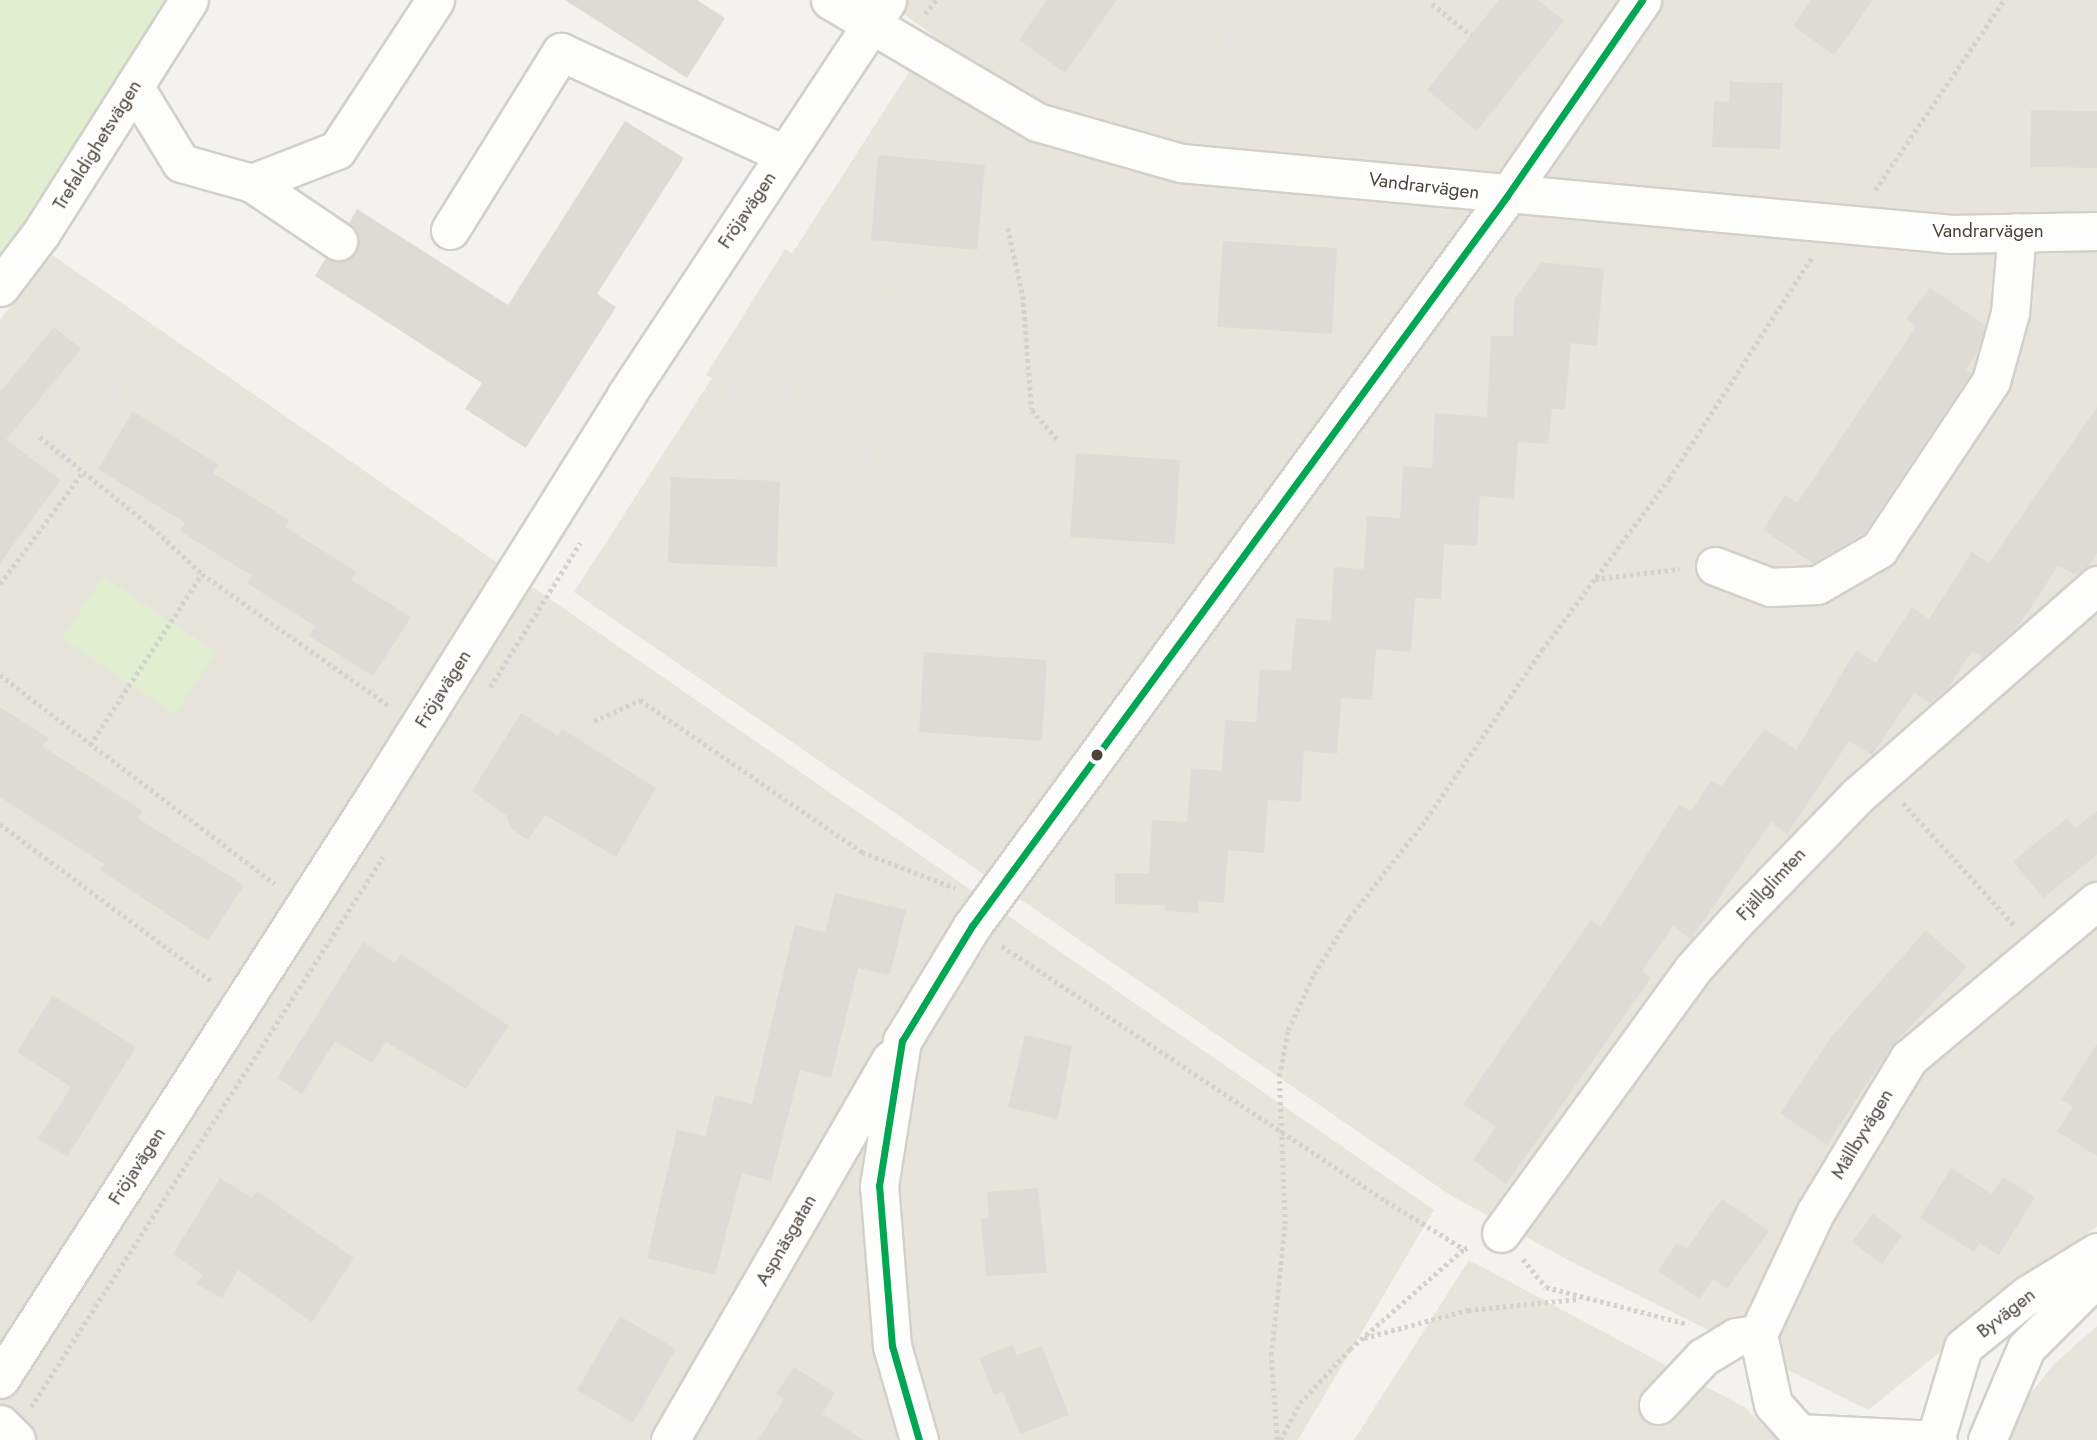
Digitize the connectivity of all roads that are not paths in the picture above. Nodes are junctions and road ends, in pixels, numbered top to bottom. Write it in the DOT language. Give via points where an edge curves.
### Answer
graph roads {
  1 [pos="189,0"];
  2 [pos="435,0"];
  3 [pos="830,0"];
  4 [pos="1642,0"];
  5 [pos="879,12"];
  6 [pos="134,86"];
  7 [pos="784,155"];
  8 [pos="252,183"];
  9 [pos="1507,197"];
  10 [pos="450,230"];
  11 [pos="2097,231"];
  12 [pos="2017,232"];
  13 [pos="338,241"];
  14 [pos="0,286"];
  15 [pos="1715,566"];
  16 [pos="2097,584"];
  17 [pos="2097,901"];
  18 [pos="902,1041"];
  19 [pos="1501,1233"];
  20 [pos="2097,1252"];
  21 [pos="2097,1277"];
  22 [pos="1747,1335"];
  23 [pos="0,1378"];
  24 [pos="1658,1405"];
  25 [pos="0,1424"];
  26 [pos="1801,1436"];
  27 [pos="16,1440"];
  28 [pos="670,1440"];
  29 [pos="919,1440"];
  30 [pos="1936,1440"];
  31 [pos="1987,1440"];
  1 -- 6 [label="street, Trefaldighetsvägen"];
  2 -- 8 [label="street" via="337,150"];
  3 -- 5 [label="street, Vandrarvägen"];
  4 -- 9 [label="street, Aspnäsgatan"];
  5 -- 7 [label="street, Fröjavägen"];
  5 -- 9 [label="street, Vandrarvägen" via="1037,122 1181,163"];
  6 -- 8 [label="street" via="181,163"];
  6 -- 14 [label="street, Trefaldighetsvägen" via="41,233"];
  7 -- 10 [label="street" via="561,51"];
  7 -- 23 [label="street, Fröjavägen"];
  8 -- 13 [label="street"];
  9 -- 12 [label="street, Vandrarvägen" via="1952,234"];
  9 -- 18 [label="street, Aspnäsgatan" via="972,926"];
  11 -- 12 [label="street, Vandrarvägen"];
  12 -- 15 [label="street" via="2010,313 1991,381 1879,549 1817,585 1770,587"];
  16 -- 19 [label="street, Fjällglimten" via="1878,776 1692,970"];
  17 -- 22 [label="street, Mällbyvägen" via="1909,1058"];
  18 -- 28 [label="street, Aspnäsgatan"];
  18 -- 29 [label="street" via="879,1186 892,1346"];
  20 -- 30 [label="street, Byvägen" via="2026,1295 1962,1348"];
  21 -- 31 [label="street, Byvägen" via="2026,1348"];
  22 -- 24 [label="street" via="1703,1357"];
  22 -- 26 [label="street" via="1773,1404"];
  25 -- 27 [label="street"];
  26 -- 30 [label="street"];
}
